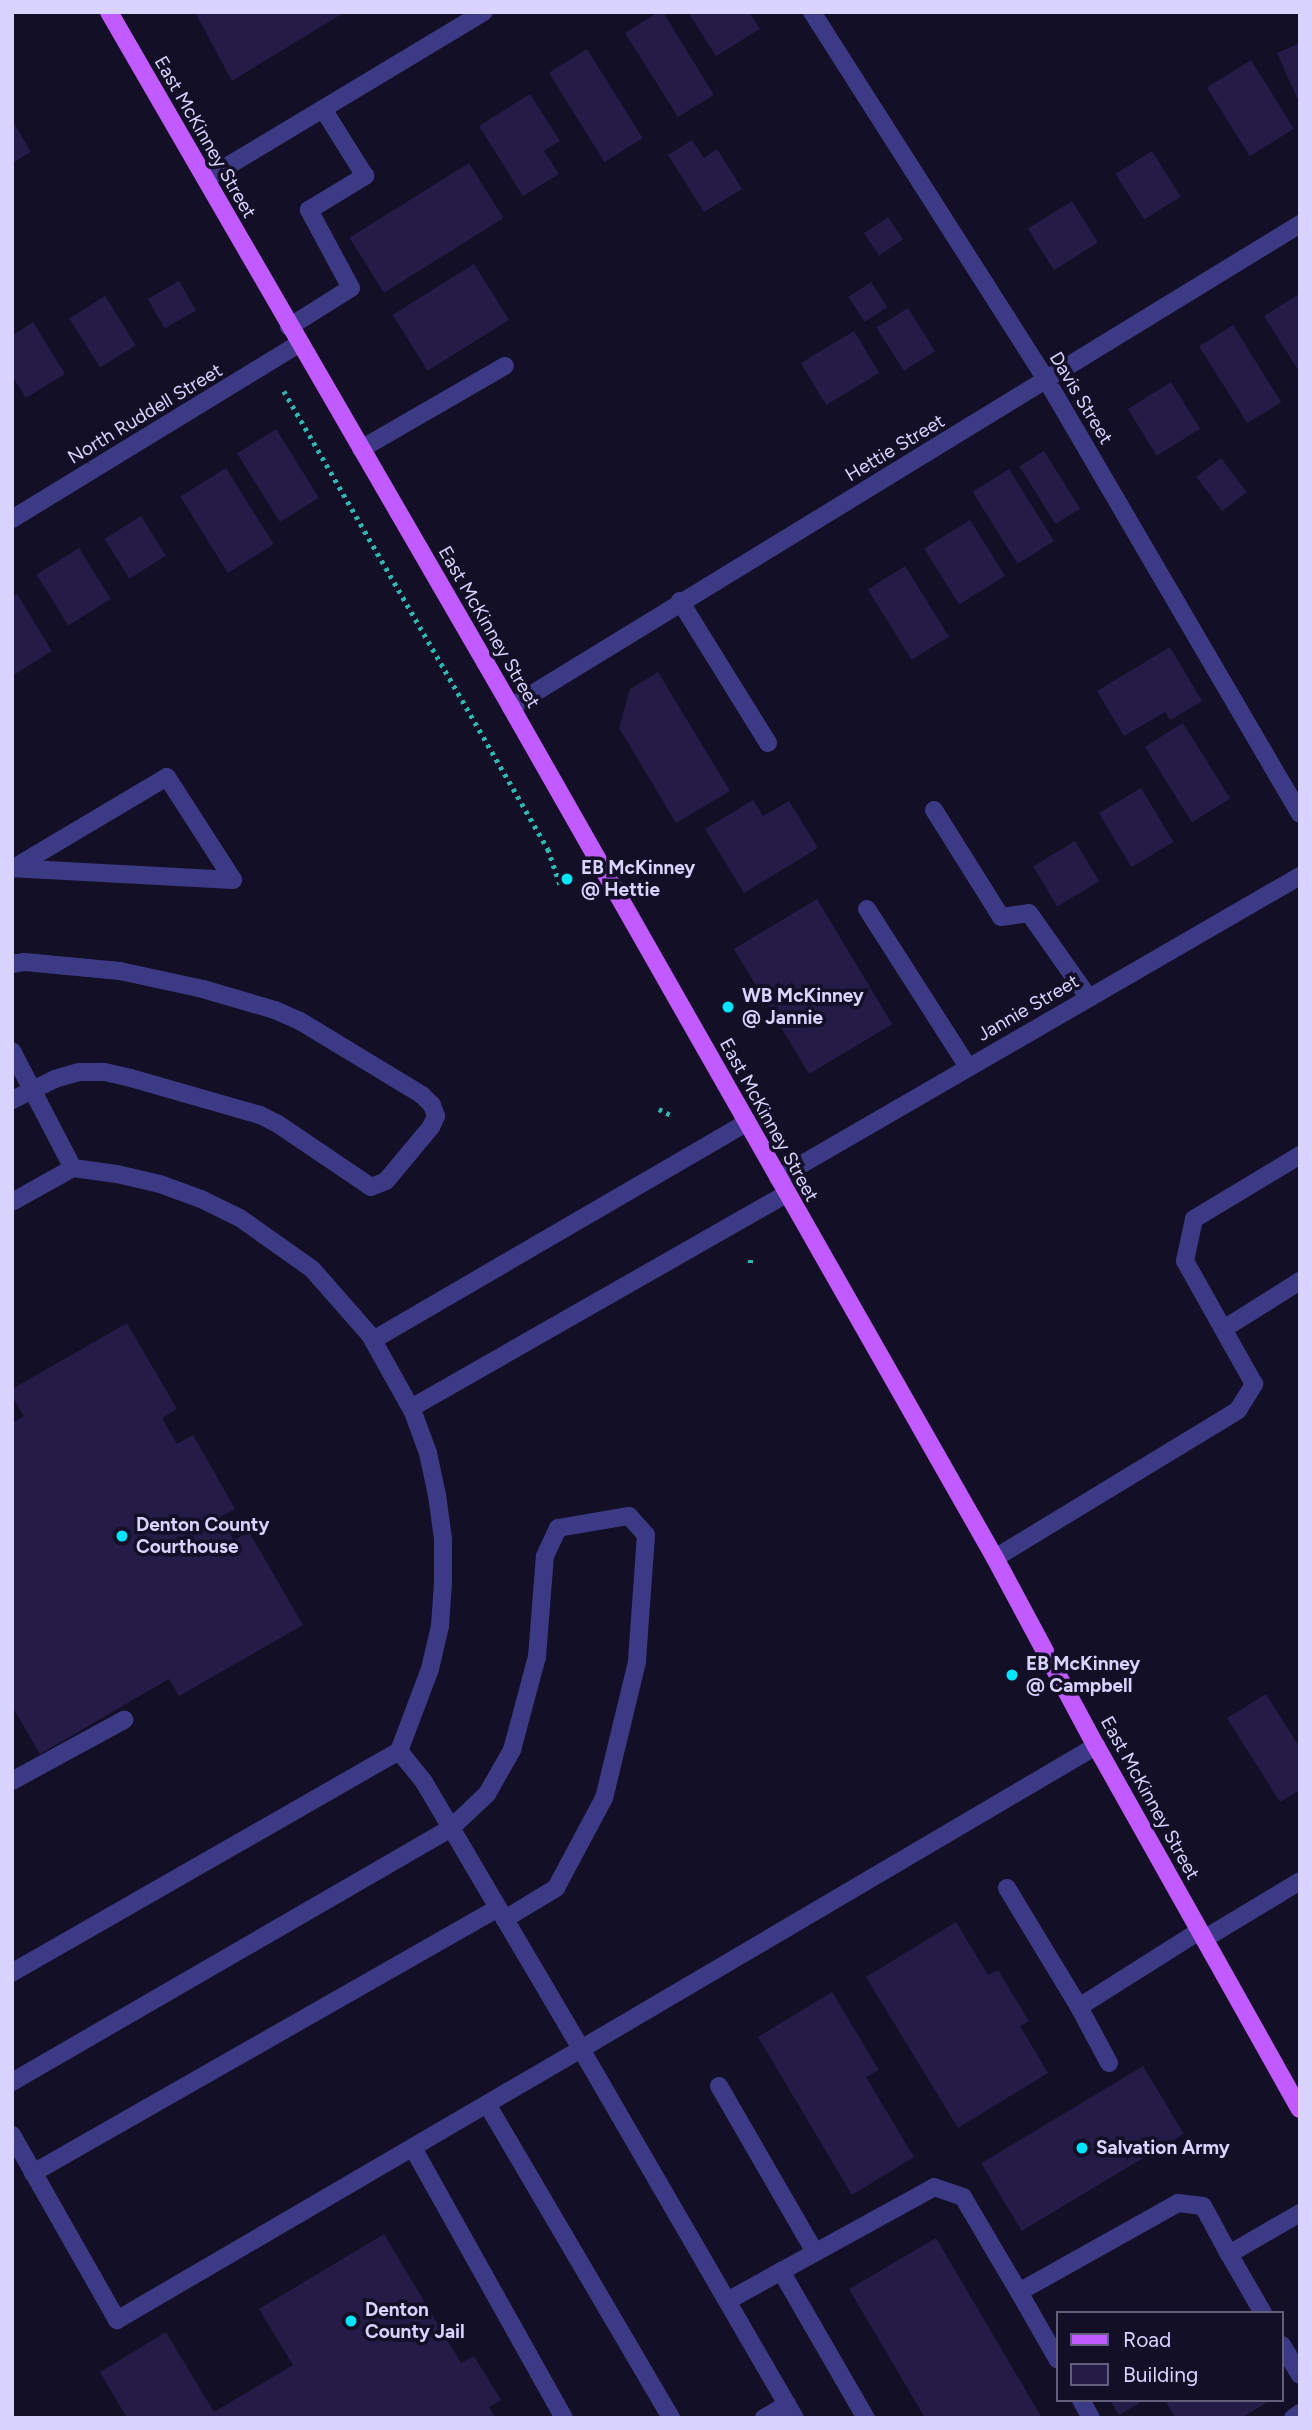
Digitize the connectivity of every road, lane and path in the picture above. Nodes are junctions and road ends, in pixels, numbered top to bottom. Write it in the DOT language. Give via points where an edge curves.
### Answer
graph roads {
  1 [pos="109,12"];
  2 [pos="484,12"];
  3 [pos="812,12"];
  4 [pos="323,109"];
  5 [pos="206,179"];
  6 [pos="1300,224"];
  7 [pos="289,327"];
  8 [pos="299,344"];
  9 [pos="505,366"];
  10 [pos="1047,381"];
  11 [pos="284,391"];
  12 [pos="361,449"];
  13 [pos="12,519"];
  14 [pos="680,601"];
  15 [pos="512,707"];
  16 [pos="768,743"];
  17 [pos="934,810"];
  18 [pos="1300,814"];
  19 [pos="13,868"];
  20 [pos="1300,876"];
  21 [pos="561,887"];
  22 [pos="867,909"];
  23 [pos="12,964"];
  24 [pos="1089,998"];
  25 [pos="12,1051"];
  26 [pos="968,1067"];
  27 [pos="33,1090"];
  28 [pos="12,1100"];
  29 [pos="659,1109"];
  30 [pos="671,1115"];
  31 [pos="747,1122"];
  32 [pos="1300,1155"];
  33 [pos="74,1168"];
  34 [pos="782,1186"];
  35 [pos="12,1202"];
  36 [pos="751,1255"];
  37 [pos="750,1263"];
  38 [pos="1300,1281"];
  39 [pos="1225,1328"];
  40 [pos="373,1340"];
  41 [pos="411,1408"];
  42 [pos="995,1558"];
  43 [pos="124,1720"];
  44 [pos="1096,1746"];
  45 [pos="399,1751"];
  46 [pos="12,1782"];
  47 [pos="451,1828"];
  48 [pos="1300,1881"];
  49 [pos="1007,1888"];
  50 [pos="501,1914"];
  51 [pos="1202,1935"];
  52 [pos="12,1973"];
  53 [pos="1079,2007"];
  54 [pos="581,2049"];
  55 [pos="1109,2063"];
  56 [pos="12,2082"];
  57 [pos="719,2086"];
  58 [pos="487,2104"];
  59 [pos="1300,2109"];
  60 [pos="12,2135"];
  61 [pos="412,2148"];
  62 [pos="33,2173"];
  63 [pos="1300,2213"];
  64 [pos="815,2252"];
  65 [pos="1229,2254"];
  66 [pos="781,2270"];
  67 [pos="1019,2292"];
  68 [pos="727,2301"];
  69 [pos="1262,2311"];
  70 [pos="1284,2348"];
  71 [pos="1056,2357"];
  72 [pos="1300,2375"];
  73 [pos="1082,2402"];
  74 [pos="791,2411"];
  75 [pos="1300,2413"];
  76 [pos="564,2418"];
  77 [pos="671,2418"];
  78 [pos="764,2418"];
  79 [pos="866,2418"];
  80 [pos="1091,2418"];
  81 [pos="1293,2418"];
  1 -- 5 [label="main road, East McKinney Street"];
  2 -- 4 [label="street"];
  3 -- 10 [label="street, Davis Street"];
  4 -- 5 [label="street"];
  4 -- 7 [label="street" via="365,176 309,210 351,288"];
  5 -- 7 [label="main road, East McKinney Street"];
  6 -- 10 [label="street, Hettie Street"];
  7 -- 8 [label="main road, East McKinney Street"];
  8 -- 12 [label="main road, East McKinney Street"];
  8 -- 13 [label="street, North Ruddell Street"];
  9 -- 12 [label="street"];
  10 -- 14 [label="street, Hettie Street"];
  10 -- 18 [label="street, Davis Street"];
  11 -- 21 [label="path" via="548,849"];
  12 -- 15 [label="main road, East McKinney Street"];
  14 -- 15 [label="street, Hettie Street"];
  14 -- 16 [label="street"];
  15 -- 31 [label="main road, East McKinney Street"];
  17 -- 24 [label="street" via="1001,917 1029,913"];
  19 -- 19 [label="street" via="167,777 233,880 68,871"];
  20 -- 24 [label="street, Jannie Street"];
  22 -- 26 [label="street"];
  23 -- 27 [label="street" via="120,971 275,1010 422,1095 436,1116 386,1181 371,1187 278,1124 191,1093 91,1071 55,1079"];
  24 -- 26 [label="street, Jannie Street"];
  25 -- 27 [label="street"];
  26 -- 34 [label="street, Jannie Street"];
  27 -- 28 [label="street"];
  27 -- 33 [label="street"];
  29 -- 30 [label="path"];
  31 -- 34 [label="main road, East McKinney Street"];
  31 -- 40 [label="street"];
  32 -- 39 [label="street" via="1194,1219 1185,1261"];
  33 -- 35 [label="street"];
  33 -- 40 [label="street" via="160,1184 240,1218 312,1269"];
  34 -- 41 [label="street, Jannie Street"];
  34 -- 42 [label="main road, East McKinney Street"];
  36 -- 37 [label="path"];
  38 -- 39 [label="street"];
  39 -- 42 [label="street" via="1254,1384 1238,1410"];
  40 -- 41 [label="street"];
  41 -- 45 [label="street" via="438,1495 443,1583 430,1670"];
  42 -- 44 [label="main road, East McKinney Street"];
  43 -- 46 [label="street"];
  44 -- 51 [label="main road, East McKinney Street"];
  44 -- 54 [label="street"];
  45 -- 47 [label="street"];
  45 -- 52 [label="street"];
  47 -- 50 [label="street"];
  47 -- 50 [label="street" via="487,1794 512,1750 537,1657 545,1556 558,1528 629,1516 646,1535 637,1662 604,1798 556,1888"];
  47 -- 56 [label="street"];
  48 -- 51 [label="street"];
  49 -- 53 [label="street"];
  50 -- 54 [label="street"];
  50 -- 62 [label="street"];
  51 -- 53 [label="street"];
  51 -- 59 [label="main road, East McKinney Street"];
  53 -- 55 [label="street"];
  54 -- 58 [label="street"];
  54 -- 68 [label="street"];
  57 -- 64 [label="street"];
  58 -- 61 [label="street"];
  58 -- 77 [label="street"];
  60 -- 62 [label="street"];
  61 -- 62 [label="street" via="117,2320"];
  61 -- 76 [label="street"];
  63 -- 65 [label="street"];
  64 -- 66 [label="street"];
  64 -- 67 [label="street" via="934,2187 963,2197"];
  65 -- 67 [label="street" via="1203,2206 1178,2203"];
  65 -- 69 [label="street"];
  66 -- 68 [label="street"];
  66 -- 79 [label="street"];
  67 -- 71 [label="street"];
  68 -- 74 [label="street"];
  70 -- 72 [label="street"];
  73 -- 80 [label="street"];
  74 -- 78 [label="street"];
  75 -- 81 [label="street"];
}
